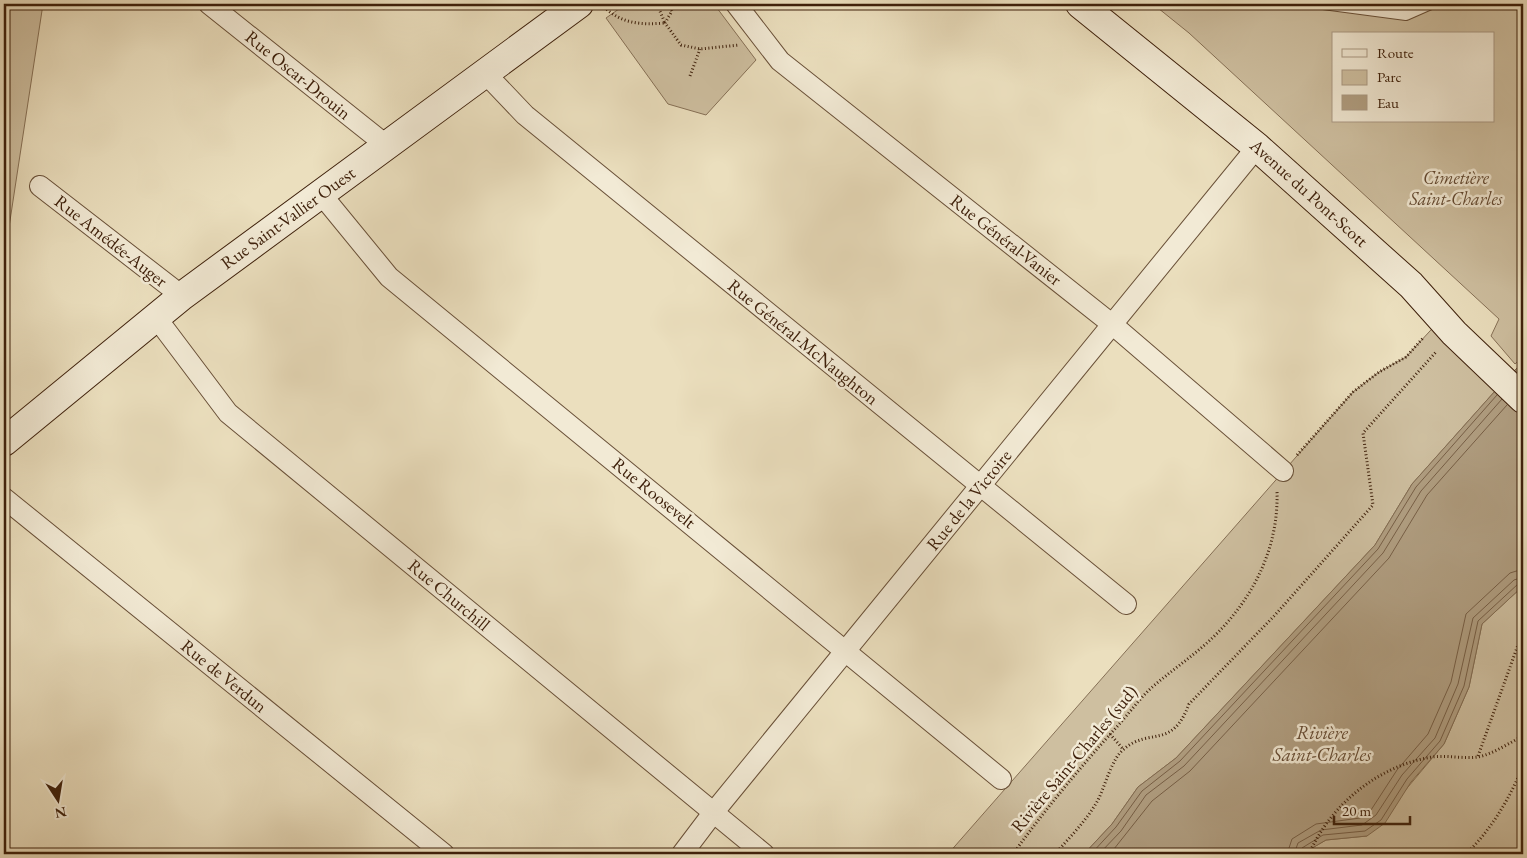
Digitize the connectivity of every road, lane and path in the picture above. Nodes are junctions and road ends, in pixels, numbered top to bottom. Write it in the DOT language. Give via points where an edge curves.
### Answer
graph roads {
  1 [pos="209,4"];
  2 [pos="579,4"];
  3 [pos="601,4"];
  4 [pos="661,4"];
  5 [pos="668,4"];
  6 [pos="736,4"];
  7 [pos="1080,4"];
  8 [pos="1326,4"];
  9 [pos="1431,4"];
  10 [pos="665,23"];
  11 [pos="759,33"];
  12 [pos="700,49"];
  13 [pos="486,74"];
  14 [pos="690,76"];
  15 [pos="386,145"];
  16 [pos="1257,147"];
  17 [pos="40,186"];
  18 [pos="321,194"];
  19 [pos="182,296"];
  20 [pos="155,316"];
  21 [pos="1113,325"];
  22 [pos="1447,326"];
  23 [pos="1523,399"];
  24 [pos="4,442"];
  25 [pos="1283,471"];
  26 [pos="980,486"];
  27 [pos="4,498"];
  28 [pos="1126,604"];
  29 [pos="1523,631"];
  30 [pos="846,651"];
  31 [pos="1110,734"];
  32 [pos="1523,736"];
  33 [pos="1123,749"];
  34 [pos="1478,757"];
  35 [pos="1523,766"];
  36 [pos="1001,779"];
  37 [pos="712,813"];
  38 [pos="444,854"];
  39 [pos="682,854"];
  40 [pos="764,854"];
  41 [pos="1013,854"];
  42 [pos="1055,854"];
  43 [pos="1309,854"];
  44 [pos="1466,854"];
  1 -- 15 [label="street, Rue Oscar-Drouin"];
  2 -- 13 [label="street, Rue Saint-Vallier Ouest"];
  3 -- 10 [label="path" via="614,16 638,25"];
  4 -- 10 [label="path" via="659,9"];
  5 -- 10 [label="path" via="672,11"];
  6 -- 11 [label="street, Rue Général-Vanier"];
  7 -- 16 [label="street, Avenue du Pont-Scott"];
  8 -- 9 [label="lane" via="1406,15"];
  10 -- 12 [label="path" via="681,45"];
  11 -- 12 [label="path" via="740,45"];
  11 -- 21 [label="street, Rue Général-Vanier" via="780,61"];
  12 -- 14 [label="path"];
  13 -- 15 [label="street, Rue Saint-Vallier Ouest"];
  13 -- 26 [label="street, Rue Général-McNaughton" via="525,115"];
  15 -- 18 [label="street, Rue Saint-Vallier Ouest"];
  16 -- 21 [label="street, Rue de la Victoire"];
  16 -- 22 [label="street, Avenue du Pont-Scott" via="1411,285"];
  17 -- 19 [label="street, Rue Amédée-Auger"];
  18 -- 19 [label="street, Rue Saint-Vallier Ouest"];
  18 -- 30 [label="street, Rue Roosevelt" via="389,277"];
  19 -- 20 [label="street, Rue Saint-Vallier Ouest"];
  20 -- 24 [label="street, Rue Saint-Vallier Ouest"];
  20 -- 37 [label="street, Rue Churchill" via="228,413"];
  21 -- 25 [label="street, Rue Général-Vanier"];
  21 -- 26 [label="street, Rue de la Victoire"];
  22 -- 23 [label="street, Avenue du Pont-Scott"];
  22 -- 25 [label="path, Rivière Saint-Charles (sud)" via="1353,392"];
  22 -- 33 [label="path" via="1363,433 1373,505 1275,615 1189,704 1184,719 1168,734 1142,740"];
  25 -- 31 [label="path, Rivière Saint-Charles (sud)" via="1276,482 1278,510 1264,569 1237,612 1209,641 1149,690"];
  26 -- 28 [label="street, Rue Général-McNaughton"];
  26 -- 30 [label="street, Rue de la Victoire"];
  27 -- 38 [label="street, Rue de Verdun"];
  29 -- 34 [label="path"];
  30 -- 36 [label="street, Rue Roosevelt"];
  30 -- 37 [label="street, Rue de la Victoire"];
  31 -- 33 [label="path"];
  31 -- 41 [label="path, Rivière Saint-Charles (sud)" via="1051,803"];
  32 -- 34 [label="path"];
  33 -- 42 [label="path" via="1098,800"];
  34 -- 43 [label="path" via="1433,757 1381,775 1338,807 1317,836"];
  35 -- 44 [label="path" via="1498,815"];
  37 -- 39 [label="street, Rue de la Victoire"];
  37 -- 40 [label="street, Rue Churchill"];
}
